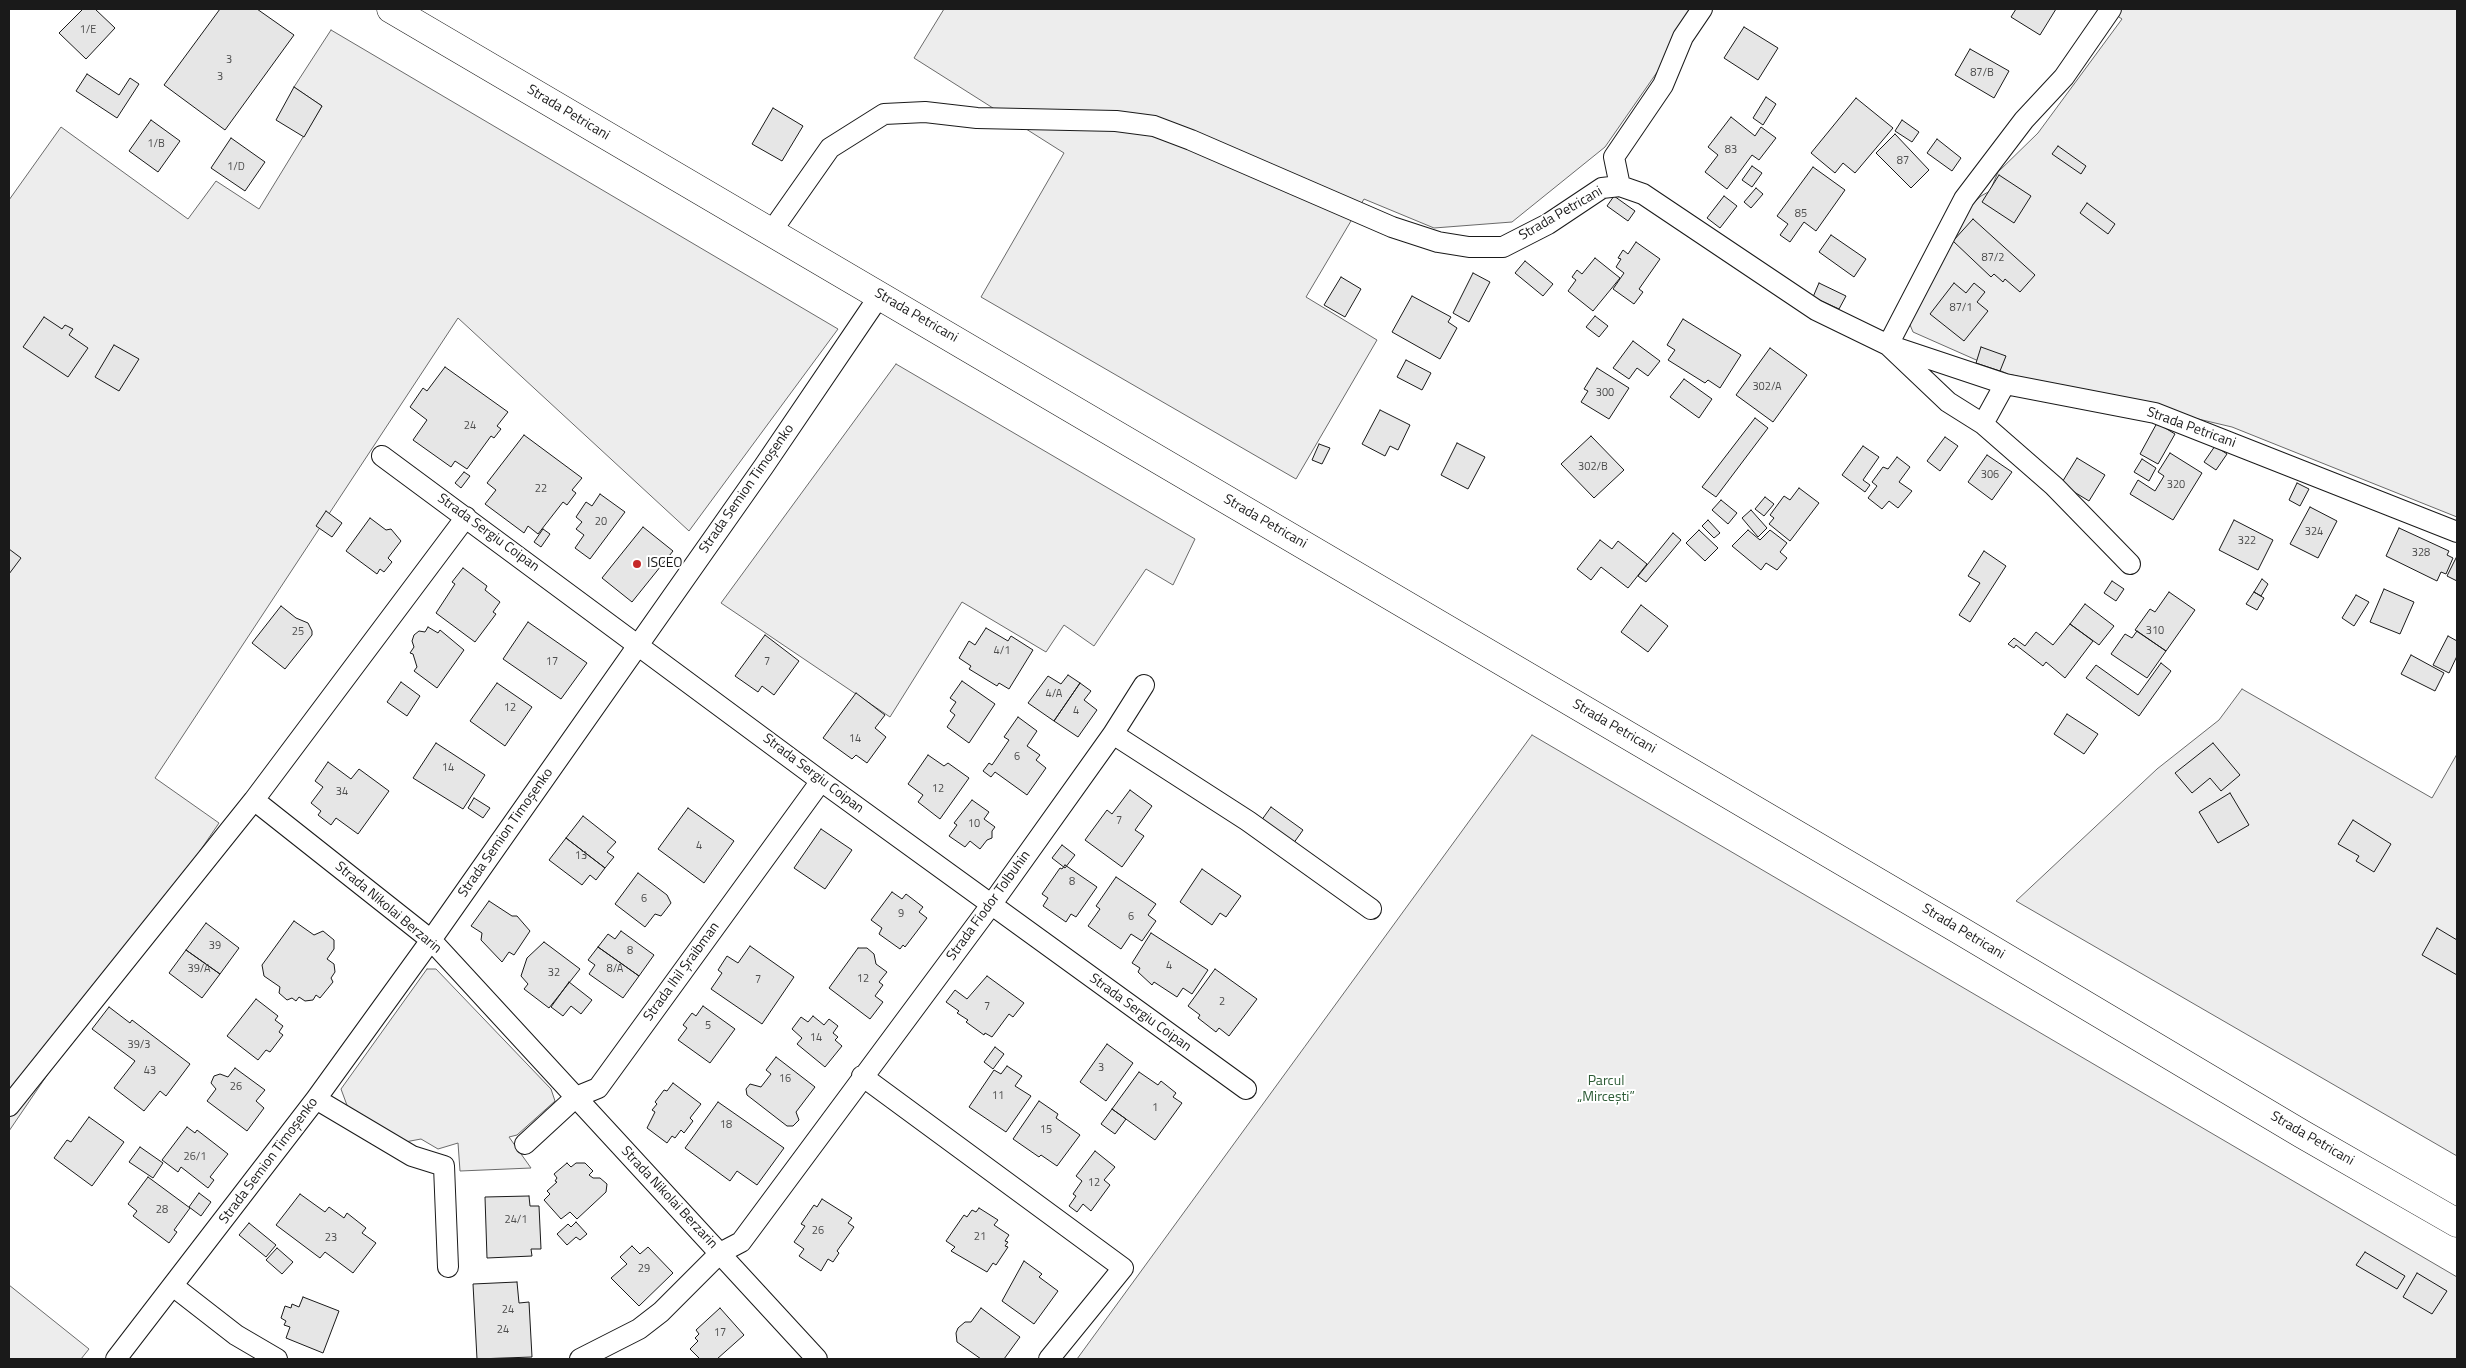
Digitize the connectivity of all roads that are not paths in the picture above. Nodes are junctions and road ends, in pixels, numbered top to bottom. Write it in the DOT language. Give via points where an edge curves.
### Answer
graph roads {
  1 [pos="391,9"];
  2 [pos="1702,9"];
  3 [pos="2112,9"];
  4 [pos="1620,186"];
  5 [pos="771,232"];
  6 [pos="880,295"];
  7 [pos="1888,345"];
  8 [pos="2006,384"];
  9 [pos="1983,424"];
  10 [pos="382,456"];
  11 [pos="466,517"];
  12 [pos="2457,532"];
  13 [pos="2130,564"];
  14 [pos="639,644"];
  15 [pos="1144,685"];
  16 [pos="1113,734"];
  17 [pos="821,781"];
  18 [pos="254,800"];
  19 [pos="991,905"];
  20 [pos="1371,909"];
  21 [pos="431,940"];
  22 [pos="862,1076"];
  23 [pos="1246,1089"];
  24 [pos="576,1097"];
  25 [pos="316,1099"];
  26 [pos="9,1106"];
  27 [pos="525,1144"];
  28 [pos="2457,1222"];
  29 [pos="720,1253"];
  30 [pos="448,1267"];
  31 [pos="173,1286"];
  32 [pos="116,1359"];
  33 [pos="277,1359"];
  34 [pos="580,1359"];
  35 [pos="817,1359"];
  36 [pos="1050,1359"];
  1 -- 5 [label="main road, Strada Petricani"];
  2 -- 4 [label="street, Strada Petricani" via="1683,37 1663,85 1614,157"];
  3 -- 7 [label="street" via="2064,77 2024,120 1964,199"];
  4 -- 5 [label="street, Strada Petricani" via="1602,188 1548,224 1503,247 1469,247 1438,242 1392,227 1154,126 977,118 925,112 884,114 830,148"];
  4 -- 7 [label="street, Strada Petricani" via="1643,194 1816,310"];
  5 -- 6 [label="main road, Strada Petricani"];
  6 -- 14 [label="street, Strada Semion Timoșenko"];
  6 -- 28 [label="main road, Strada Petricani" via="2302,1134"];
  7 -- 8 [label="street, Strada Petricani"];
  7 -- 9 [label="street, Strada Petricani" via="1948,402"];
  8 -- 9 [label="street"];
  8 -- 12 [label="street, Strada Petricani" via="2155,412"];
  9 -- 13 [label="street, Strada Petricani" via="2054,486"];
  10 -- 11 [label="street, Strada Sergiu Coipan"];
  11 -- 14 [label="street, Strada Sergiu Coipan"];
  11 -- 18 [label="street"];
  14 -- 17 [label="street, Strada Sergiu Coipan"];
  14 -- 21 [label="street, Strada Semion Timoșenko"];
  15 -- 16 [label="street, Strada Fiodor Tolbuhin"];
  16 -- 19 [label="street, Strada Fiodor Tolbuhin"];
  16 -- 20 [label="street" via="1248,821"];
  17 -- 19 [label="street, Strada Sergiu Coipan"];
  17 -- 24 [label="street, Strada Ihil Șraibman" via="598,1088"];
  18 -- 21 [label="street, Strada Nikolai Berzarin"];
  18 -- 26 [label="street"];
  19 -- 22 [label="street, Strada Fiodor Tolbuhin"];
  19 -- 23 [label="street, Strada Sergiu Coipan"];
  21 -- 24 [label="street, Strada Nikolai Berzarin"];
  21 -- 25 [label="street, Strada Semion Timoșenko"];
  22 -- 29 [label="street, Strada Fiodor Tolbuhin" via="740,1242"];
  22 -- 36 [label="street" via="1123,1268"];
  24 -- 27 [label="street, Strada Ihil Șraibman"];
  24 -- 29 [label="street, Strada Nikolai Berzarin"];
  25 -- 30 [label="street" via="412,1156 444,1166"];
  25 -- 31 [label="street, Strada Semion Timoșenko"];
  29 -- 34 [label="street, Strada Fiodor Tolbuhin" via="661,1312 639,1329"];
  29 -- 35 [label="street, Strada Nikolai Berzarin"];
  31 -- 32 [label="street, Strada Semion Timoșenko"];
  31 -- 33 [label="street" via="236,1334"];
}
